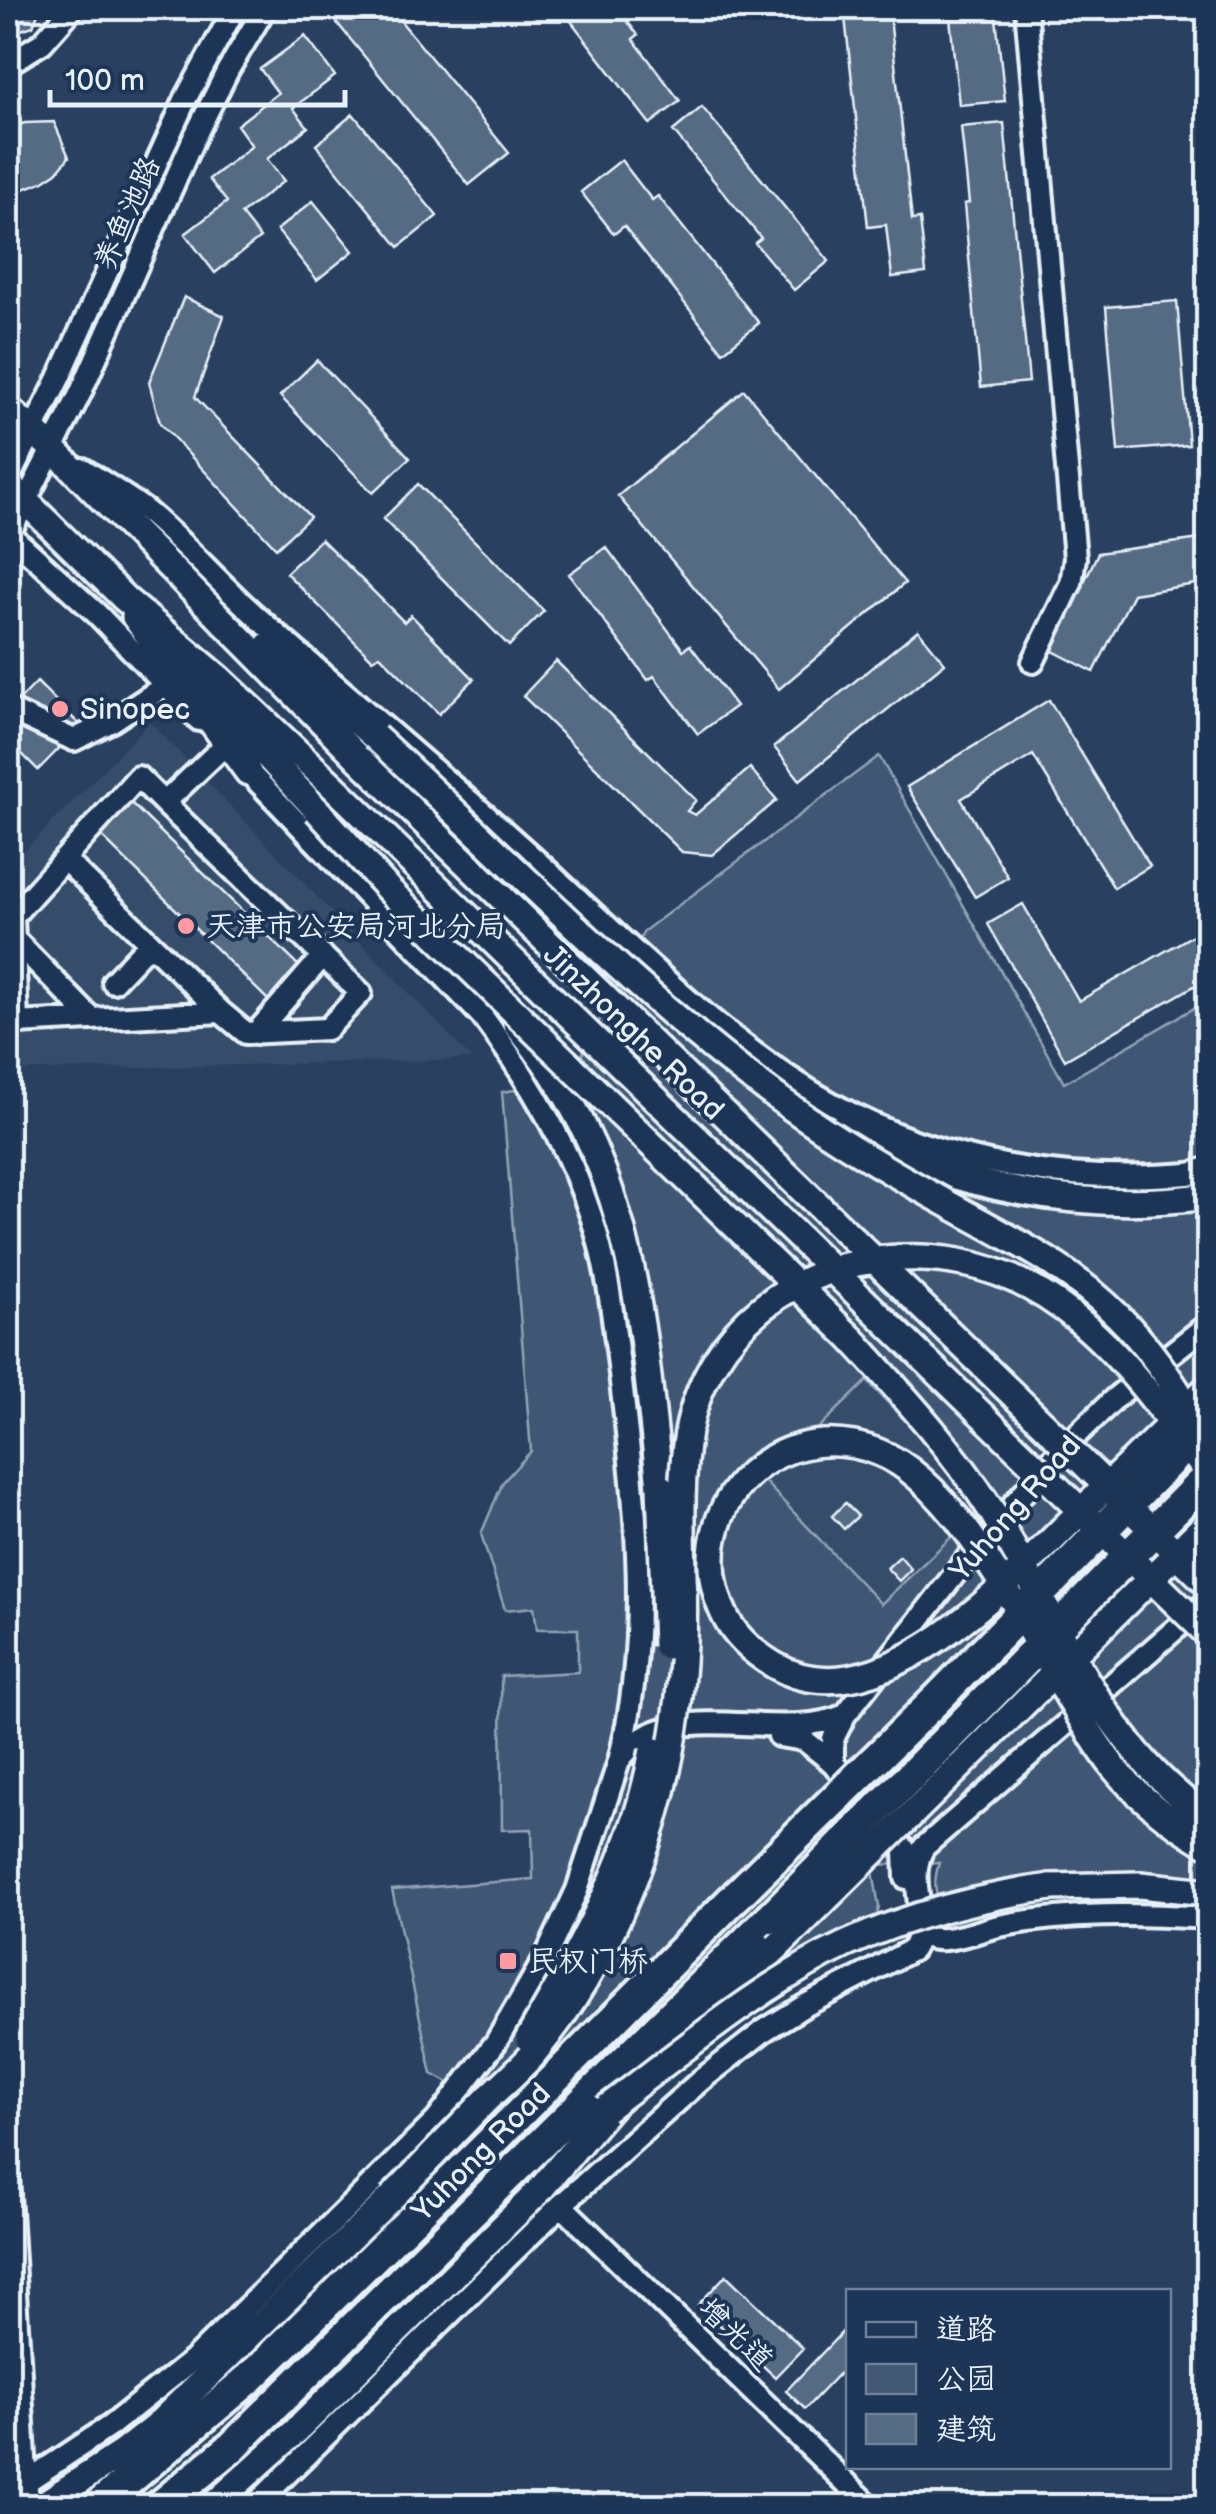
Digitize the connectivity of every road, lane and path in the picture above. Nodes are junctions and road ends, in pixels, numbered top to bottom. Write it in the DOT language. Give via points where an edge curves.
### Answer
graph roads {
  1 [pos="73,8"];
  2 [pos="235,8"];
  3 [pos="265,8"];
  4 [pos="1026,8"];
  5 [pos="8,64"];
  6 [pos="64,346"];
  7 [pos="90,357"];
  8 [pos="58,380"];
  9 [pos="80,394"];
  10 [pos="8,408"];
  11 [pos="31,431"];
  12 [pos="52,448"];
  13 [pos="13,488"];
  14 [pos="8,534"];
  15 [pos="139,536"];
  16 [pos="125,599"];
  17 [pos="1033,662"];
  18 [pos="166,686"];
  19 [pos="8,709"];
  20 [pos="224,746"];
  21 [pos="248,772"];
  22 [pos="164,803"];
  23 [pos="64,859"];
  24 [pos="14,939"];
  25 [pos="150,942"];
  26 [pos="323,956"];
  27 [pos="464,963"];
  28 [pos="113,982"];
  29 [pos="221,1012"];
  30 [pos="92,1019"];
  31 [pos="256,1033"];
  32 [pos="765,1088"];
  33 [pos="1206,1180"];
  34 [pos="1208,1324"];
  35 [pos="1208,1388"];
  36 [pos="1208,1422"];
  37 [pos="1208,1440"];
  38 [pos="1208,1475"];
  39 [pos="1208,1522"];
  40 [pos="1208,1584"];
  41 [pos="1208,1601"];
  42 [pos="1208,1634"];
  43 [pos="635,1691"];
  44 [pos="845,1715"];
  45 [pos="662,1729"];
  46 [pos="619,1761"];
  47 [pos="833,1763"];
  48 [pos="1208,1817"];
  49 [pos="931,1840"];
  50 [pos="898,1841"];
  51 [pos="1208,1845"];
  52 [pos="1208,1892"];
  53 [pos="1208,1918"];
  54 [pos="924,1942"];
  55 [pos="488,2098"];
  56 [pos="605,2109"];
  57 [pos="8,2178"];
  58 [pos="561,2205"];
  59 [pos="241,2367"];
  60 [pos="17,2486"];
  61 [pos="8,2498"];
  62 [pos="28,2506"];
  63 [pos="41,2506"];
  64 [pos="98,2506"];
  65 [pos="160,2506"];
  66 [pos="212,2506"];
  67 [pos="254,2506"];
  68 [pos="870,2506"];
  1 -- 5 [label="street" via="42,43"];
  2 -- 8 [label="street, 养鱼池路" via="186,98"];
  3 -- 9 [label="street, 养鱼池路" via="192,140"];
  4 -- 17 [label="street" via="1076,558"];
  6 -- 8 [label="street, 养鱼池路"];
  7 -- 9 [label="street, 养鱼池路"];
  8 -- 11 [label="street, 养鱼池路"];
  9 -- 12 [label="street, 养鱼池路"];
  10 -- 11 [label="main road, Jinzhonghe Road"];
  11 -- 12 [label="main road, Jinzhonghe Road"];
  11 -- 13 [label="street, 养鱼池路"];
  12 -- 13 [label="street, 养鱼池路"];
  12 -- 15 [label="main road, Jinzhonghe Road"];
  12 -- 33 [label="street, Jinzhonghe Road" via="146,511 640,958 797,1082 896,1133 998,1164"];
  13 -- 14 [label="street"];
  13 -- 16 [label="main road, Jinzhonghe Road"];
  14 -- 18 [label="street"];
  15 -- 32 [label="main road, bridge" via="375,737 650,996"];
  15 -- 40 [label="main road, Jinzhonghe Road, bridge" via="360,760"];
  16 -- 21 [label="main road"];
  16 -- 27 [label="main road, bridge" via="389,890"];
  16 -- 42 [label="main road, Jinzhonghe Road, bridge" via="333,786"];
  18 -- 19 [label="street" via="74,740"];
  18 -- 20 [label="street"];
  20 -- 21 [label="street"];
  20 -- 22 [label="street"];
  21 -- 43 [label="street, Yuhong Road" via="482,1016 570,1158 607,1281 626,1424 638,1628"];
  22 -- 23 [label="street" via="138,778"];
  22 -- 26 [label="street"];
  23 -- 24 [label="street" via="13,916"];
  23 -- 25 [label="street"];
  24 -- 30 [label="street"];
  24 -- 30 [label="street" via="17,1023"];
  25 -- 28 [label="street"];
  25 -- 29 [label="street"];
  26 -- 31 [label="street"];
  26 -- 31 [label="street" via="362,993 328,1029"];
  27 -- 48 [label="main road, bridge" via="895,1386 976,1488 1137,1756"];
  27 -- 55 [label="main road, bridge" via="546,1064 613,1194 642,1320 667,1632 649,1776 626,1848 578,1952"];
  29 -- 30 [label="street"];
  29 -- 31 [label="street" via="246,1033"];
  32 -- 33 [label="main road, bridge" via="868,1143 1009,1190 1096,1203"];
  32 -- 37 [label="main road, bridge" via="860,1155 1085,1286 1147,1347"];
  34 -- 44 [label="street, Yuhong Road" via="1115,1398 1056,1456"];
  35 -- 51 [label="main road, bridge" via="1075,1517 1007,1582 993,1595 930,1644 877,1669 839,1678 809,1676 761,1658 724,1615 712,1561 726,1504 772,1456 834,1442 896,1461 916,1474 968,1534 993,1571 1003,1588 1013,1604 1053,1672 1102,1751 1118,1773"];
  36 -- 59 [label="highway, Yuhong Road, bridge" via="938,1698"];
  38 -- 55 [label="main road, bridge" via="1108,1344 1059,1303 1003,1275 951,1261 887,1258 820,1272 763,1305 725,1346 688,1433 680,1684 664,1786 638,1868 570,2006"];
  38 -- 65 [label="highway, Yuhong Road, bridge" via="276,2404"];
  39 -- 56 [label="main road, bridge"];
  41 -- 49 [label="street"];
  43 -- 45 [label="street" via="649,1721"];
  43 -- 46 [label="street, Yuhong Road"];
  44 -- 45 [label="street" via="816,1725"];
  44 -- 47 [label="street, Yuhong Road" via="833,1739"];
  45 -- 46 [label="street" via="639,1738"];
  45 -- 47 [label="street" via="794,1736"];
  46 -- 60 [label="street, Yuhong Road" via="577,1890 546,1956 496,2042 436,2121 193,2360 110,2426"];
  47 -- 50 [label="street"];
  49 -- 50 [label="street"];
  49 -- 54 [label="street" via="917,1866"];
  50 -- 54 [label="street" via="906,1858 910,1915"];
  52 -- 56 [label="main road, bridge" via="1050,1887 917,1916 799,1969"];
  53 -- 54 [label="street" via="1072,1916"];
  54 -- 58 [label="street" via="738,2050"];
  55 -- 59 [label="main road, bridge"];
  56 -- 66 [label="main road" via="539,2192"];
  57 -- 60 [label="street"];
  58 -- 67 [label="street"];
  58 -- 68 [label="street, 增光道"];
  59 -- 63 [label="main road"];
  59 -- 64 [label="highway, Yuhong Road"];
  60 -- 61 [label="street, Yuhong Road"];
  60 -- 62 [label="street"];
}
